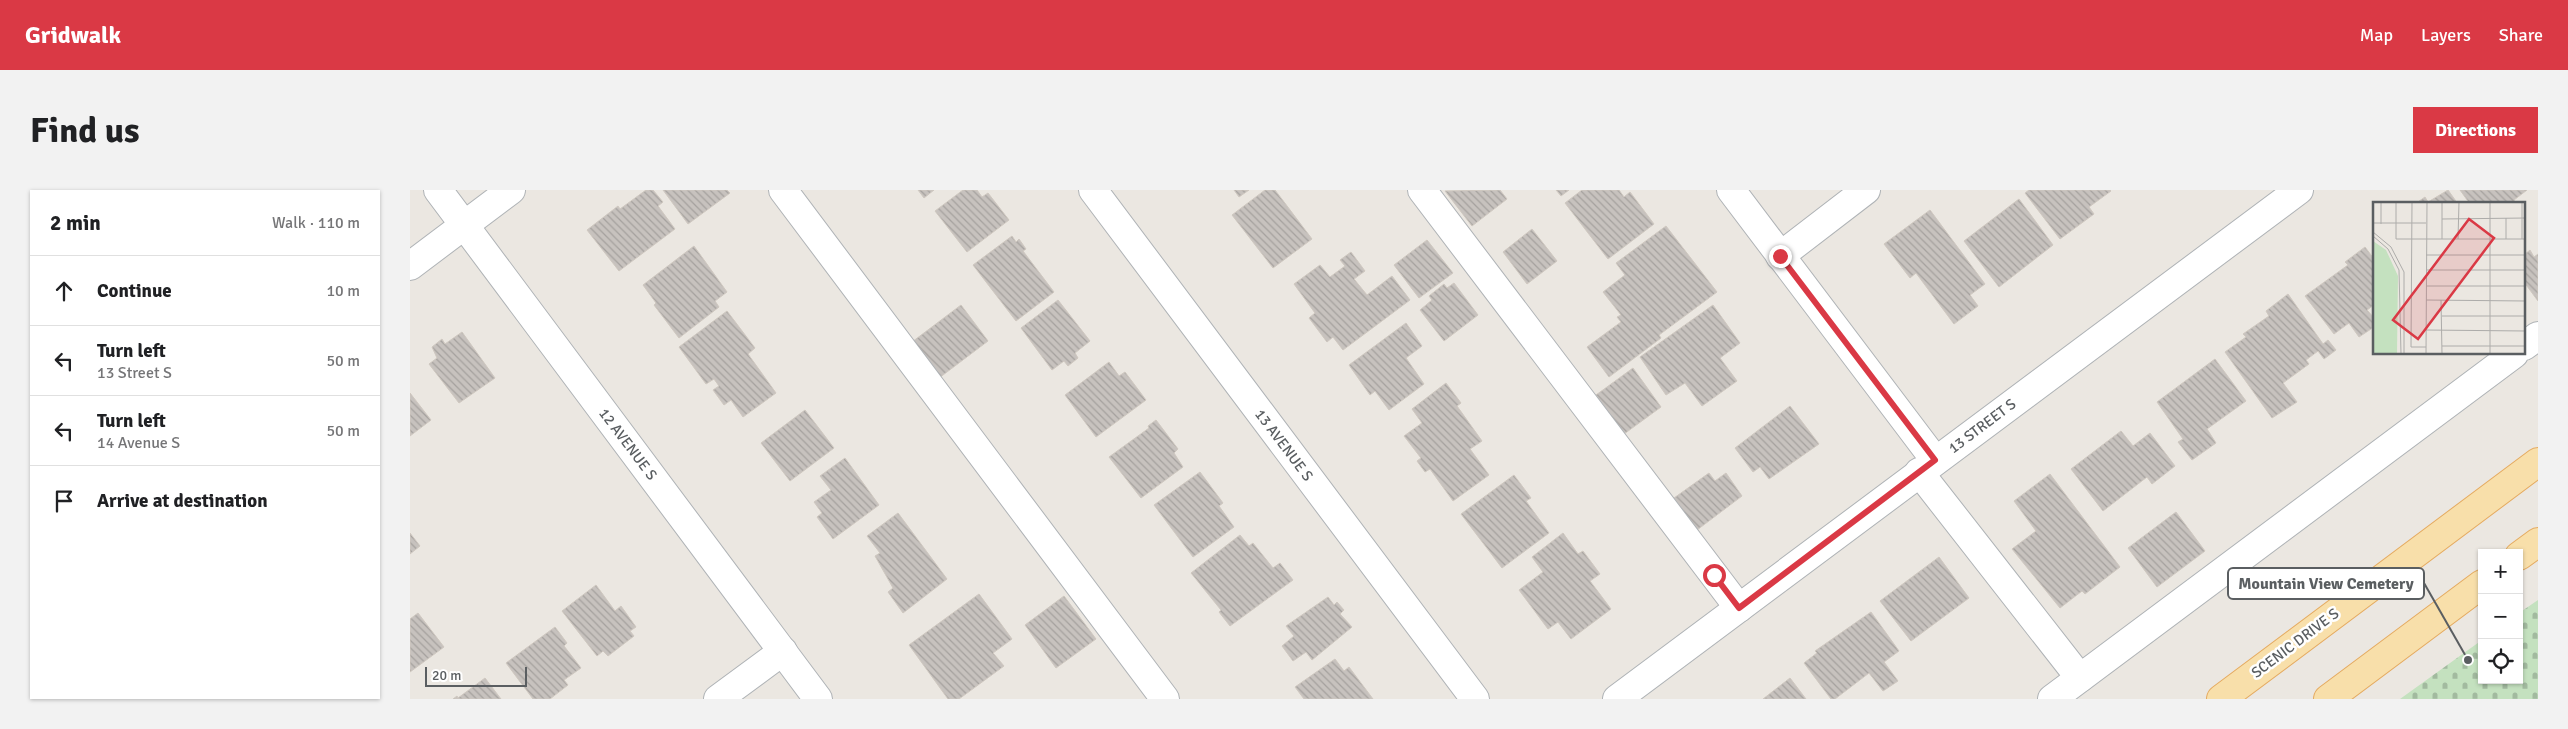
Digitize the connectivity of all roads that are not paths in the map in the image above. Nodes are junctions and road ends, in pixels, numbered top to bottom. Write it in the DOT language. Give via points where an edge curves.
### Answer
graph roads {
  1 [pos="438,190"];
  2 [pos="511,190"];
  3 [pos="783,190"];
  4 [pos="1093,190"];
  5 [pos="1422,190"];
  6 [pos="1731,190"];
  7 [pos="1866,190"];
  8 [pos="2299,190"];
  9 [pos="465,226"];
  10 [pos="1780,256"];
  11 [pos="410,266"];
  12 [pos="2538,336"];
  13 [pos="2526,345"];
  14 [pos="2513,355"];
  15 [pos="2538,462"];
  16 [pos="1927,466"];
  17 [pos="2538,542"];
  18 [pos="2523,553"];
  19 [pos="2478,587"];
  20 [pos="1739,608"];
  21 [pos="783,650"];
  22 [pos="2080,678"];
  23 [pos="718,699"];
  24 [pos="818,699"];
  25 [pos="1165,699"];
  26 [pos="1475,699"];
  27 [pos="1617,699"];
  28 [pos="2052,699"];
  29 [pos="2221,699"];
  30 [pos="2328,699"];
  1 -- 9 [label="street, 12 AVENUE S"];
  2 -- 9 [label="street"];
  3 -- 25 [label="street"];
  4 -- 26 [label="street, 13 AVENUE S"];
  5 -- 20 [label="street"];
  6 -- 10 [label="street"];
  7 -- 10 [label="street"];
  8 -- 16 [label="street, 13 STREET S"];
  9 -- 11 [label="street"];
  9 -- 21 [label="street, 12 AVENUE S"];
  10 -- 16 [label="street"];
  12 -- 13 [label="street"];
  14 -- 22 [label="street"];
  15 -- 29 [label="main road, SCENIC DRIVE S"];
  16 -- 20 [label="street, 13 STREET S"];
  16 -- 22 [label="street"];
  17 -- 18 [label="main road"];
  19 -- 30 [label="main road"];
  20 -- 27 [label="street, 13 STREET S"];
  21 -- 23 [label="street"];
  21 -- 24 [label="street, 12 AVENUE S"];
  22 -- 28 [label="street"];
}
